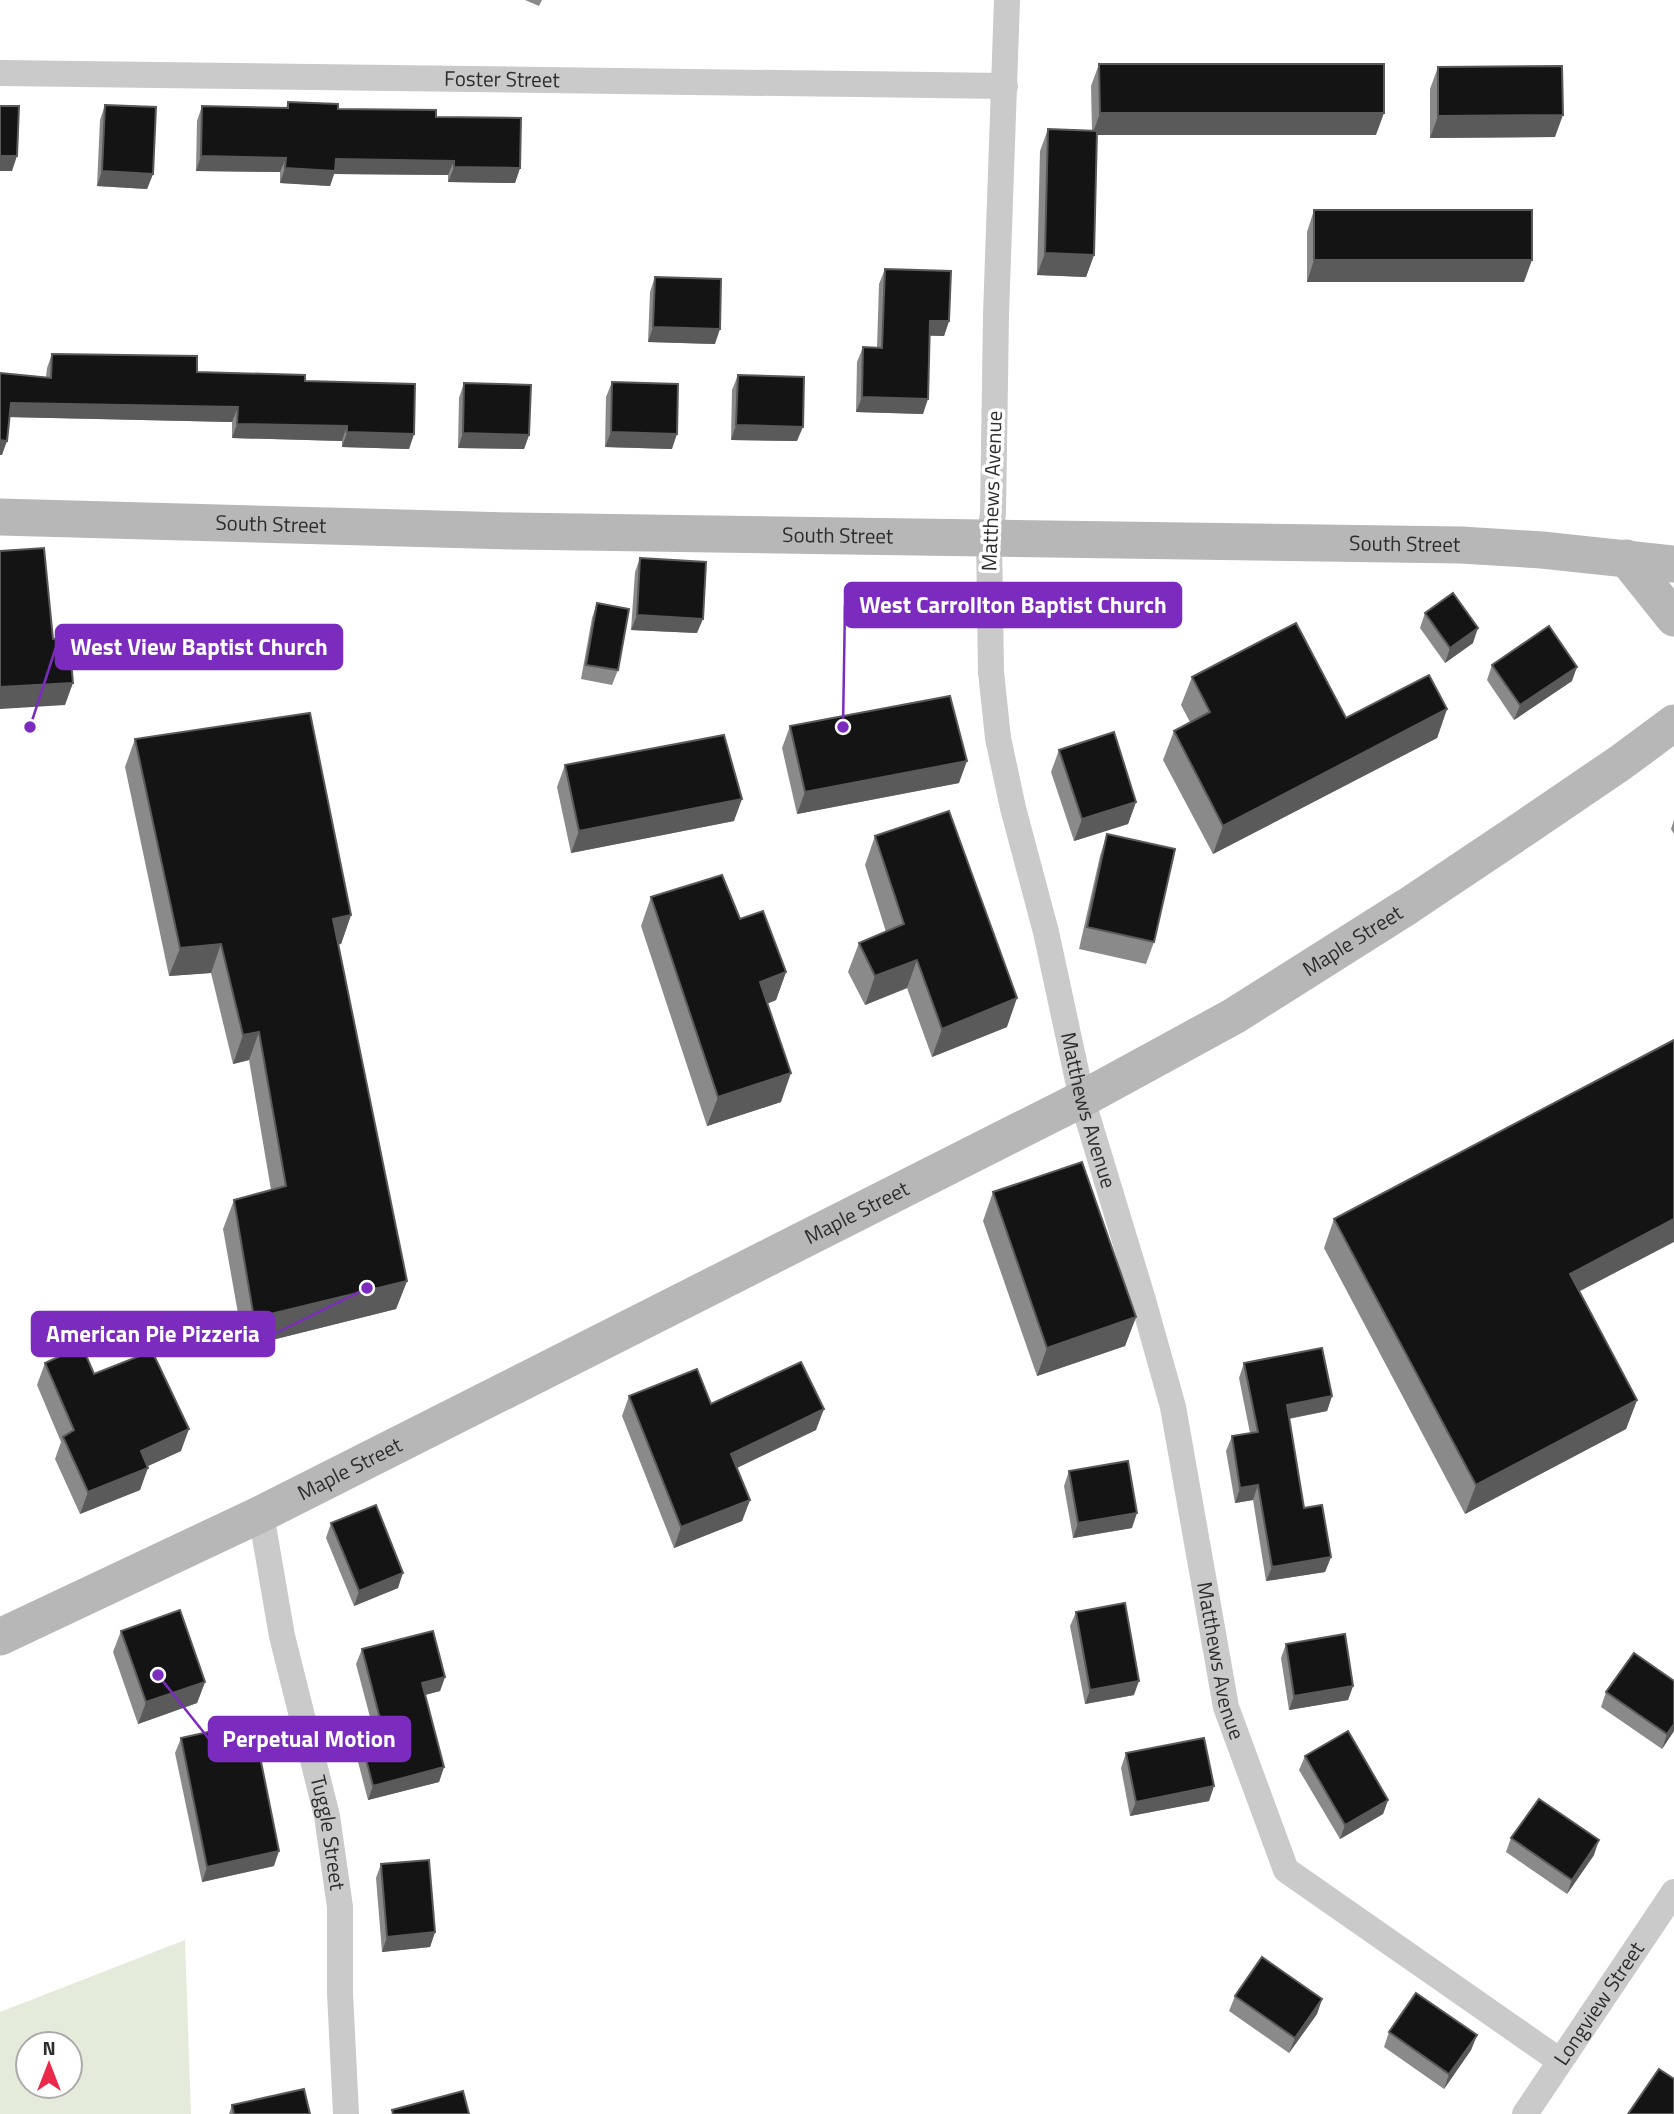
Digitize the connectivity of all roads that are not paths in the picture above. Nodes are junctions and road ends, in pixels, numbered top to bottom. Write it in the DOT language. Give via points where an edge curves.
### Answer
graph roads {
  1 [pos="1007,0"];
  2 [pos="0,73"];
  3 [pos="1005,86"];
  4 [pos="0,517"];
  5 [pos="989,538"];
  6 [pos="1626,558"];
  7 [pos="1674,564"];
  8 [pos="1674,618"];
  9 [pos="1674,723"];
  10 [pos="1082,1099"];
  11 [pos="261,1514"];
  12 [pos="0,1637"];
  13 [pos="1674,1892"];
  14 [pos="1560,2061"];
  15 [pos="346,2114"];
  16 [pos="1525,2114"];
  1 -- 3 [label="street, Matthews Avenue"];
  2 -- 3 [label="street, Foster Street"];
  3 -- 5 [label="street, Matthews Avenue"];
  4 -- 5 [label="main road, South Street"];
  5 -- 6 [label="main road, South Street" via="1461,545"];
  5 -- 10 [label="street, Matthews Avenue" via="991,672 998,738"];
  6 -- 7 [label="main road, South Street"];
  6 -- 8 [label="main road"];
  9 -- 10 [label="main road, Maple Street" via="1526,827 1254,1004"];
  10 -- 11 [label="main road, Maple Street"];
  10 -- 14 [label="street, Matthews Avenue" via="1173,1407 1226,1707 1286,1870"];
  11 -- 12 [label="main road, Maple Street"];
  11 -- 15 [label="street, Tuggle Street" via="282,1636 327,1816 338,1894"];
  13 -- 14 [label="street, Longview Street"];
  14 -- 16 [label="street, Longview Street"];
}
